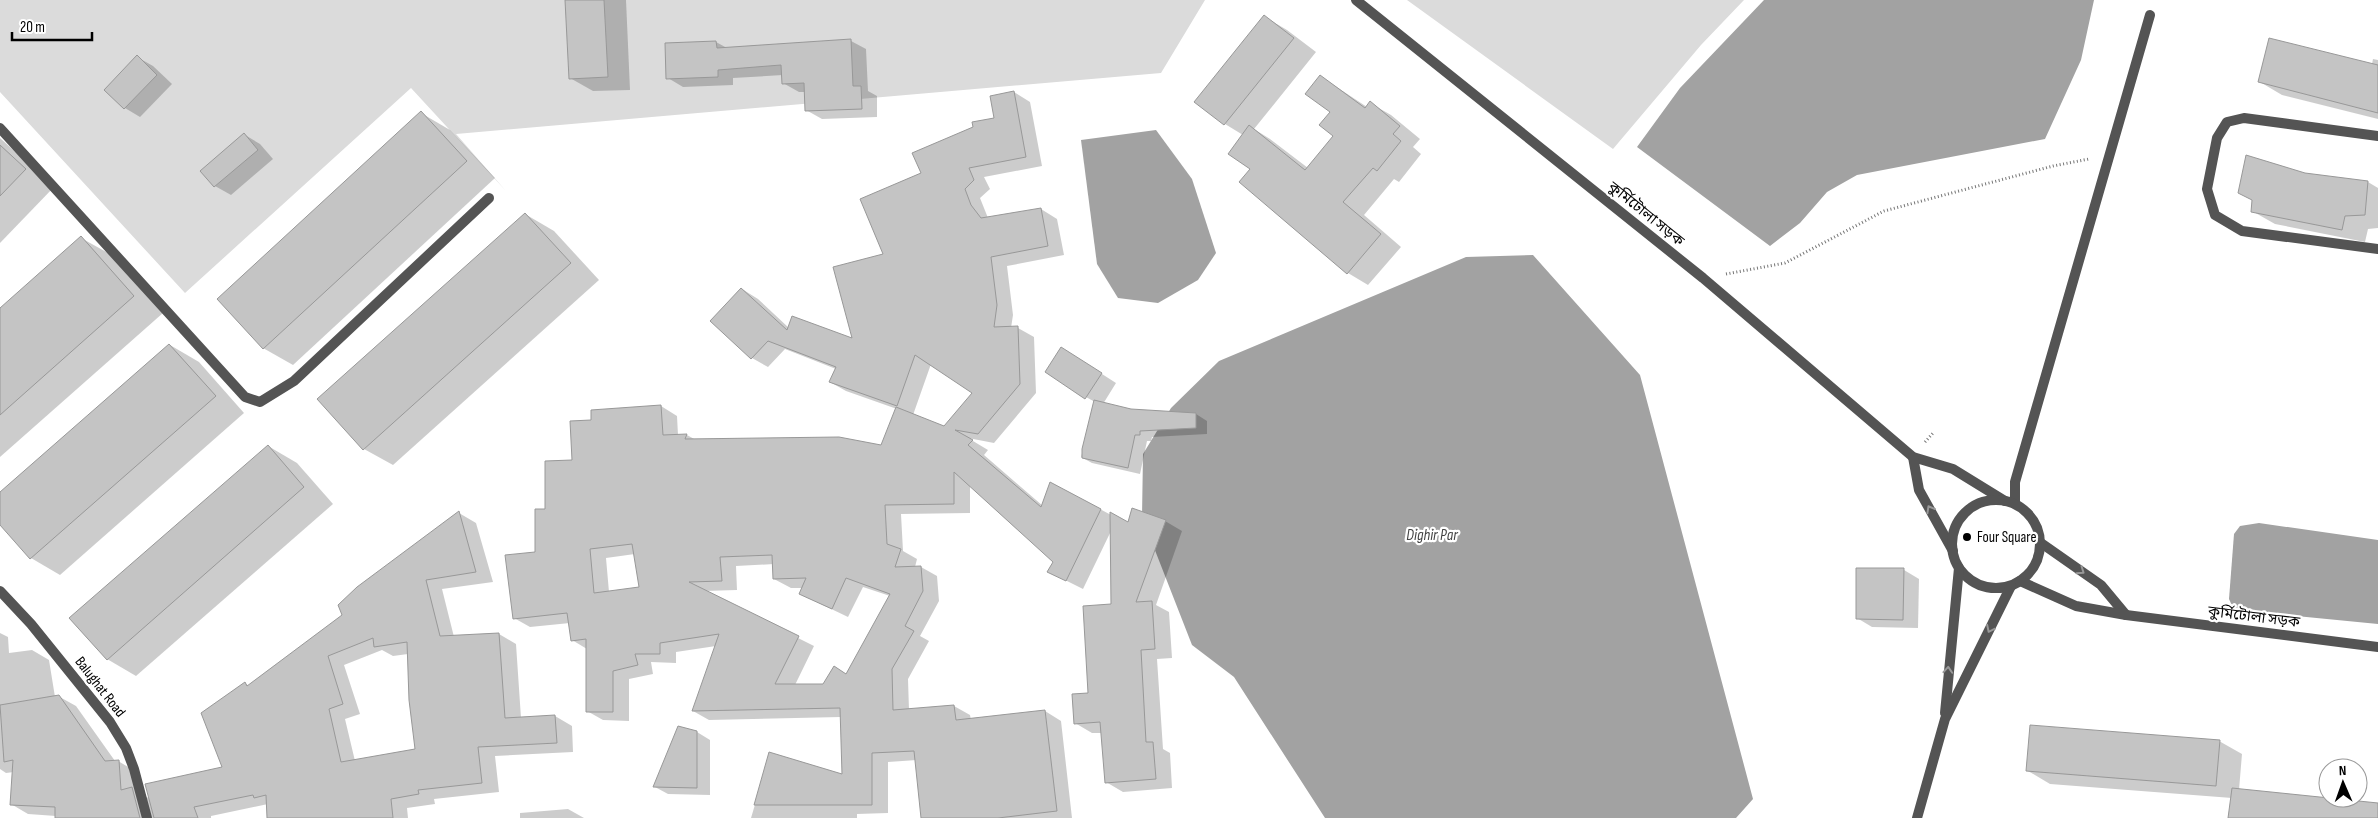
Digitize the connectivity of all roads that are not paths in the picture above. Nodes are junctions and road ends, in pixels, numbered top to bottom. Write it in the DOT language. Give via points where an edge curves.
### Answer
graph roads {
  1 [pos="1356,0"];
  2 [pos="2150,15"];
  3 [pos="0,128"];
  4 [pos="2378,136"];
  5 [pos="489,198"];
  6 [pos="2378,249"];
  7 [pos="1913,458"];
  8 [pos="2010,502"];
  9 [pos="2041,543"];
  10 [pos="1953,552"];
  11 [pos="1959,568"];
  12 [pos="2016,583"];
  13 [pos="0,591"];
  14 [pos="2126,616"];
  15 [pos="2378,647"];
  16 [pos="1945,719"];
  17 [pos="147,818"];
  18 [pos="1917,818"];
  1 -- 7 [label="street, কুর্মিটোলা সড়ক" via="1703,278"];
  2 -- 8 [label="street"];
  3 -- 5 [label="street" via="246,397 260,402 294,381"];
  4 -- 6 [label="street" via="2244,118 2227,122 2217,138 2207,188 2215,215 2242,231"];
  7 -- 8 [label="street" via="1953,469"];
  10 -- 7 [label="street, one-way" via="1919,490"];
  8 -- 9 [label="street" via="2031,516 2040,533"];
  8 -- 10 [label="street" via="1988,500 1972,507 1960,519 1953,534"];
  9 -- 12 [label="street" via="2035,566"];
  9 -- 14 [label="street, one-way" via="2102,585"];
  10 -- 11 [label="street"];
  11 -- 12 [label="street" via="1970,580 1985,586 2001,588"];
  16 -- 11 [label="street, one-way"];
  12 -- 14 [label="street, কুর্মিটোলা সড়ক" via="2076,606"];
  12 -- 16 [label="street, one-way"];
  13 -- 17 [label="street, Balughat Road" via="31,624 110,722 126,748"];
  14 -- 15 [label="street, কুর্মিটোলা সড়ক"];
  16 -- 18 [label="street"];
}
